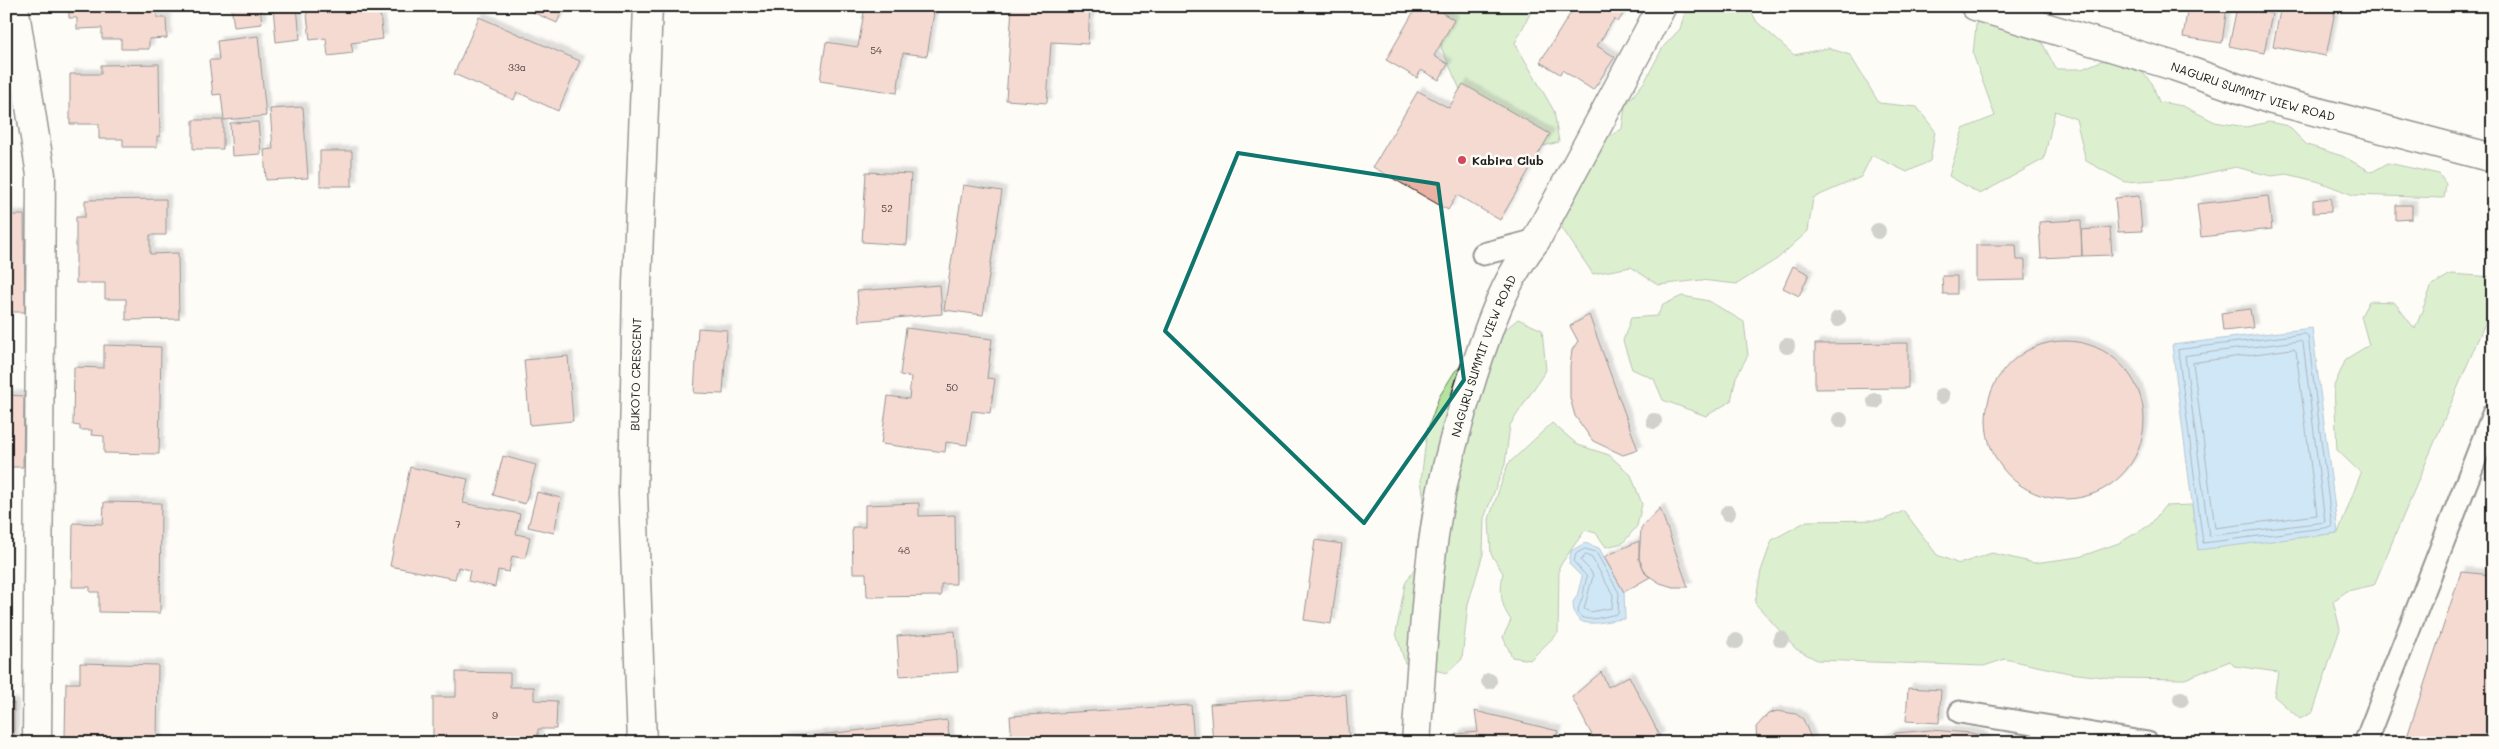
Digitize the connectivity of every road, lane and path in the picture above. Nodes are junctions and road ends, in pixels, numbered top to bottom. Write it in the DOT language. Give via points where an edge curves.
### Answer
graph roads {
  1 [pos="14,6"];
  2 [pos="648,6"];
  3 [pos="1662,6"];
  4 [pos="1975,6"];
  5 [pos="2023,12"];
  6 [pos="2493,158"];
  7 [pos="1536,240"];
  8 [pos="1483,254"];
  9 [pos="2493,414"];
  10 [pos="1960,712"];
  11 [pos="38,743"];
  12 [pos="642,743"];
  13 [pos="1416,743"];
  14 [pos="2148,743"];
  15 [pos="2365,743"];
  1 -- 11 [label="street" via="41,175"];
  2 -- 12 [label="street, BUKOTO CRESCENT" via="633,494"];
  3 -- 7 [label="street, NAGURU SUMMIT VIEW ROAD"];
  4 -- 5 [label="street, NAGURU SUMMIT VIEW ROAD"];
  5 -- 6 [label="street, NAGURU SUMMIT VIEW ROAD" via="2272,100"];
  7 -- 8 [label="lane"];
  7 -- 13 [label="street, NAGURU SUMMIT VIEW ROAD" via="1522,257 1490,321 1439,504"];
  9 -- 15 [label="lane"];
  10 -- 14 [label="lane"];
}
